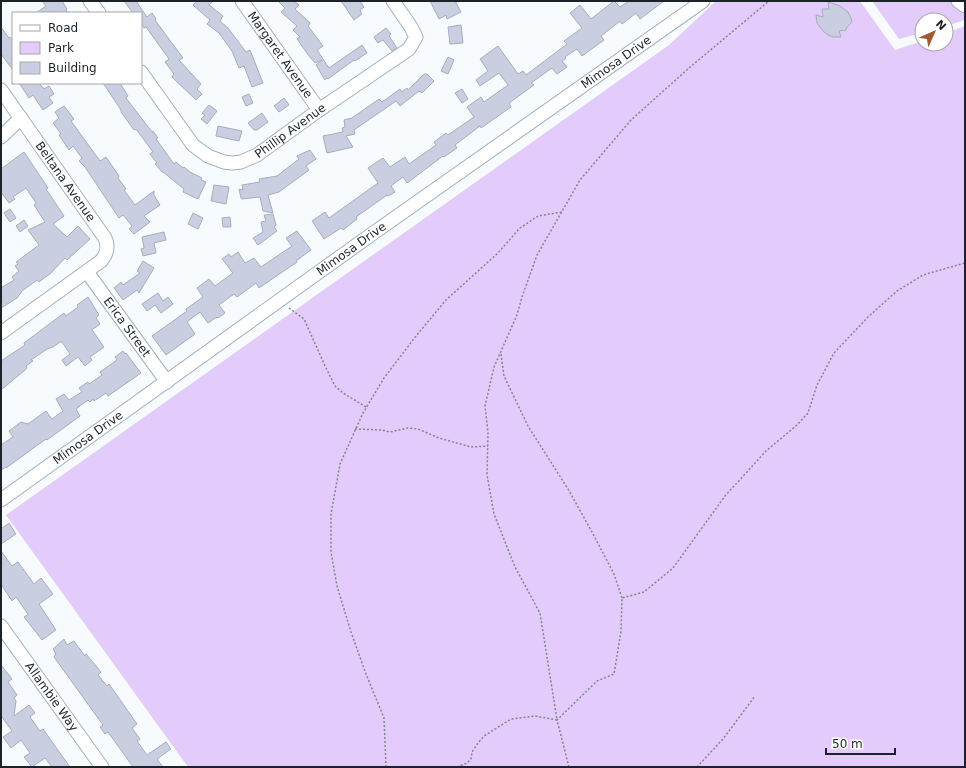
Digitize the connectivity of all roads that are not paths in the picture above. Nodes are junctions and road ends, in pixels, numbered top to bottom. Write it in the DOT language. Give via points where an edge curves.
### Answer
graph roads {
  1 [pos="90,1"];
  2 [pos="242,1"];
  3 [pos="393,1"];
  4 [pos="703,1"];
  5 [pos="958,1"];
  6 [pos="965,6"];
  7 [pos="98,12"];
  8 [pos="142,73"];
  9 [pos="1,90"];
  10 [pos="319,110"];
  11 [pos="21,118"];
  12 [pos="1,137"];
  13 [pos="87,272"];
  14 [pos="1,333"];
  15 [pos="167,382"];
  16 [pos="1,500"];
  17 [pos="1,626"];
  18 [pos="102,767"];
  1 -- 7 [label="street"];
  2 -- 10 [label="street, Margaret Avenue"];
  3 -- 10 [label="street, Phillip Avenue" via="416,37 413,45"];
  4 -- 15 [label="street, Mimosa Drive"];
  5 -- 6 [label="street"];
  8 -- 10 [label="street, Phillip Avenue" via="193,145 208,156 224,162 241,162 257,155"];
  9 -- 11 [label="street, Beltana Avenue"];
  11 -- 12 [label="street"];
  11 -- 13 [label="street, Beltana Avenue" via="105,238 108,248 104,258"];
  13 -- 14 [label="street, Beltana Avenue"];
  13 -- 15 [label="street, Erica Street"];
  15 -- 16 [label="street, Mimosa Drive"];
  17 -- 18 [label="street, Allambie Way"];
}
